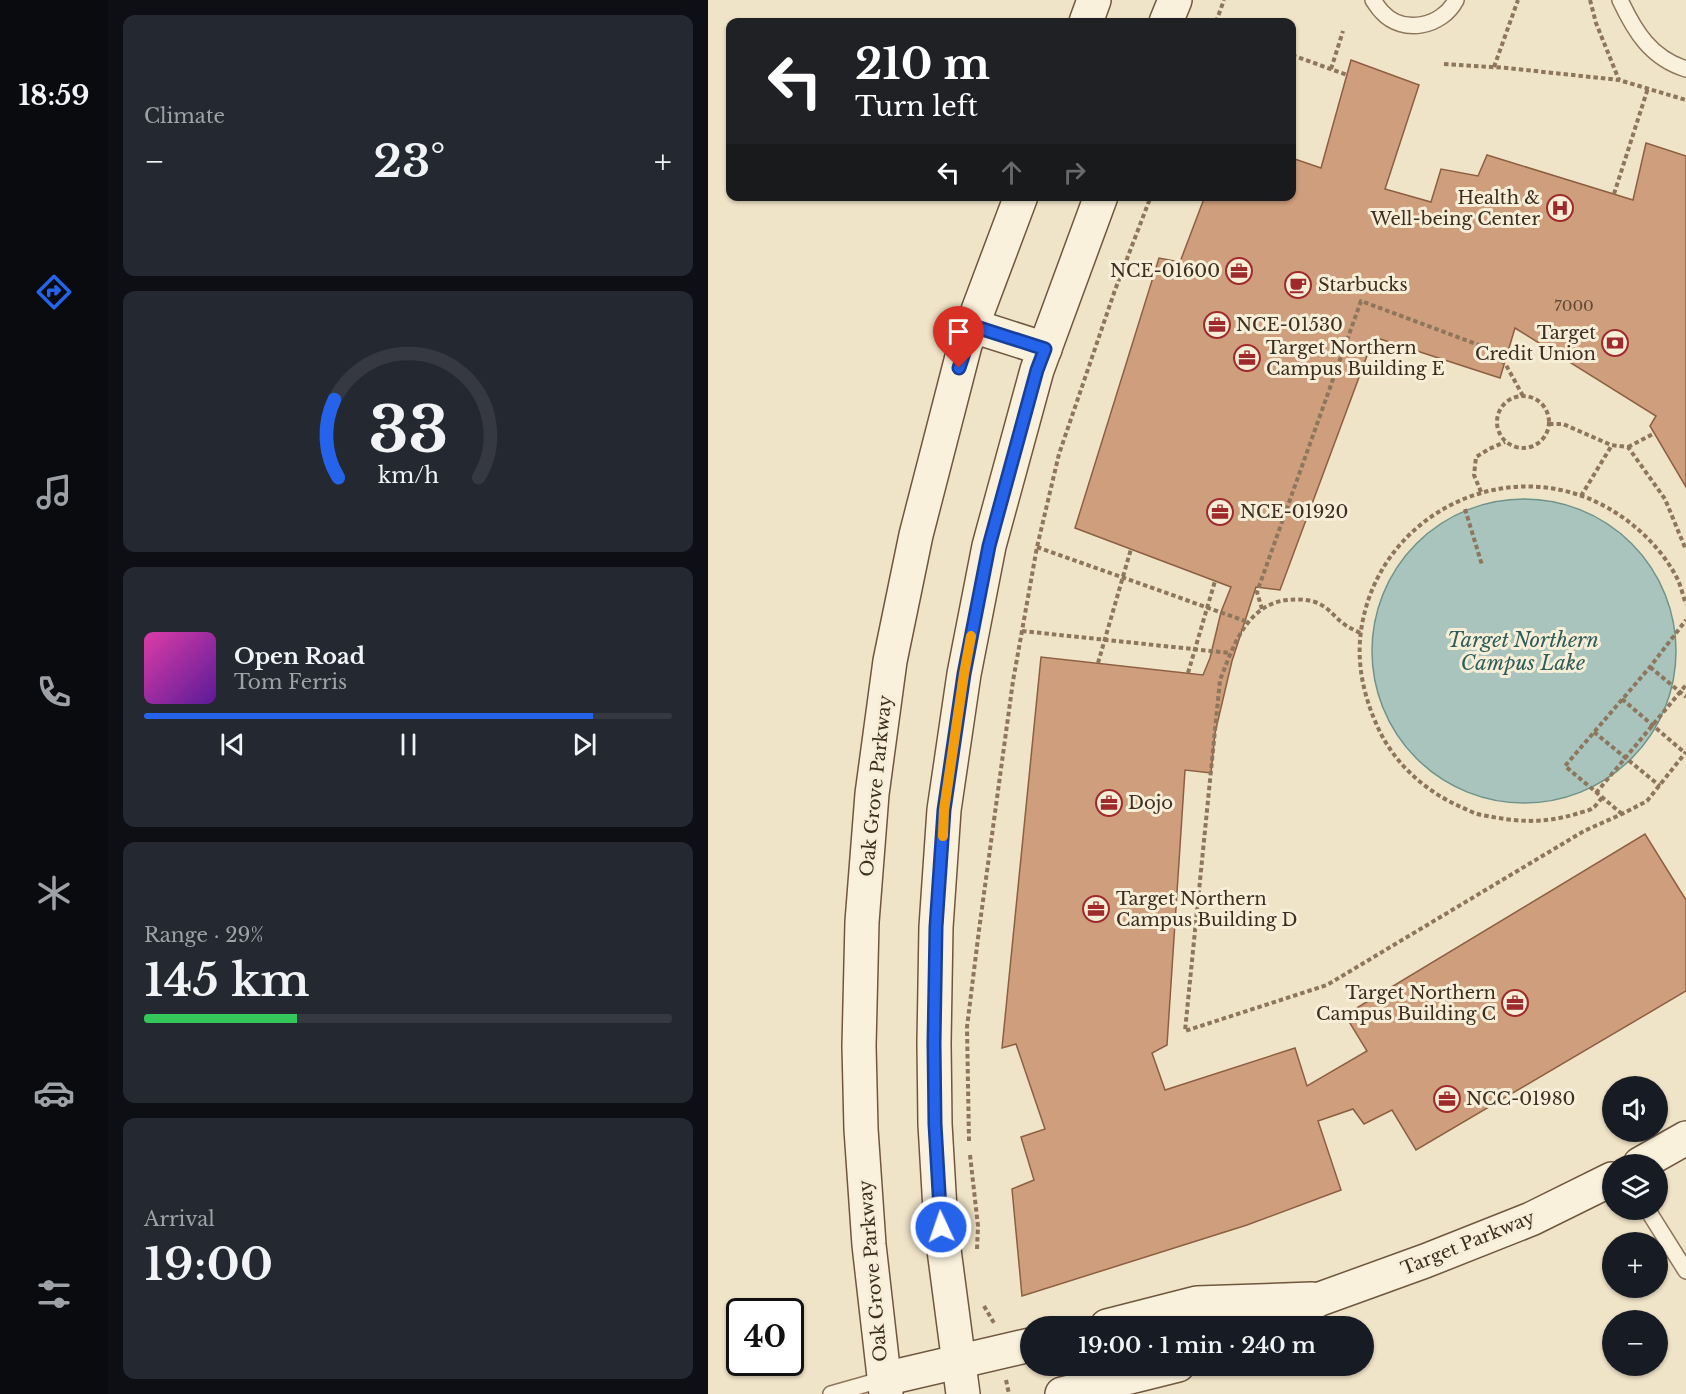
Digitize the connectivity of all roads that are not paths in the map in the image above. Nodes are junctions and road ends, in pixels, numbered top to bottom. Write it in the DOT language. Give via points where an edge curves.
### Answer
graph roads {
  1 [pos="1094,0"];
  2 [pos="1174,0"];
  3 [pos="1373,0"];
  4 [pos="1456,0"];
  5 [pos="1620,0"];
  6 [pos="1087,18"];
  7 [pos="1167,18"];
  8 [pos="1686,69"];
  9 [pos="1019,201"];
  10 [pos="1099,201"];
  11 [pos="973,326"];
  12 [pos="1045,349"];
  13 [pos="1686,1138"];
  14 [pos="1658,1154"];
  15 [pos="1602,1184"];
  16 [pos="1654,1220"];
  17 [pos="1686,1271"];
  18 [pos="1320,1299"];
  19 [pos="1146,1316"];
  20 [pos="1288,1316"];
  21 [pos="1020,1350"];
  22 [pos="1134,1376"];
  23 [pos="960,1378"];
  24 [pos="885,1387"];
  25 [pos="831,1394"];
  26 [pos="1062,1394"];
  1 -- 6 [label="street"];
  2 -- 7 [label="street"];
  3 -- 4 [label="lane" via="1382,13 1411,26 1441,18"];
  5 -- 8 [label="lane" via="1656,55"];
  9 -- 11 [label="street, Oak Grove Parkway"];
  10 -- 12 [label="street"];
  11 -- 12 [label="street"];
  11 -- 24 [label="street, Oak Grove Parkway" via="916,535 890,661 872,794 862,922 859,1046 869,1245"];
  12 -- 23 [label="street" via="989,546 964,674 944,810 936,927 935,1124 941,1227"];
  13 -- 14 [label="street"];
  15 -- 18 [label="street, Target Parkway" via="1531,1219"];
  16 -- 17 [label="lane"];
  18 -- 19 [label="street, Target Parkway" via="1197,1303"];
  18 -- 20 [label="street, Target Parkway"];
  21 -- 23 [label="street"];
  22 -- 26 [label="street"];
  23 -- 24 [label="street"];
  24 -- 25 [label="lane"];
}
